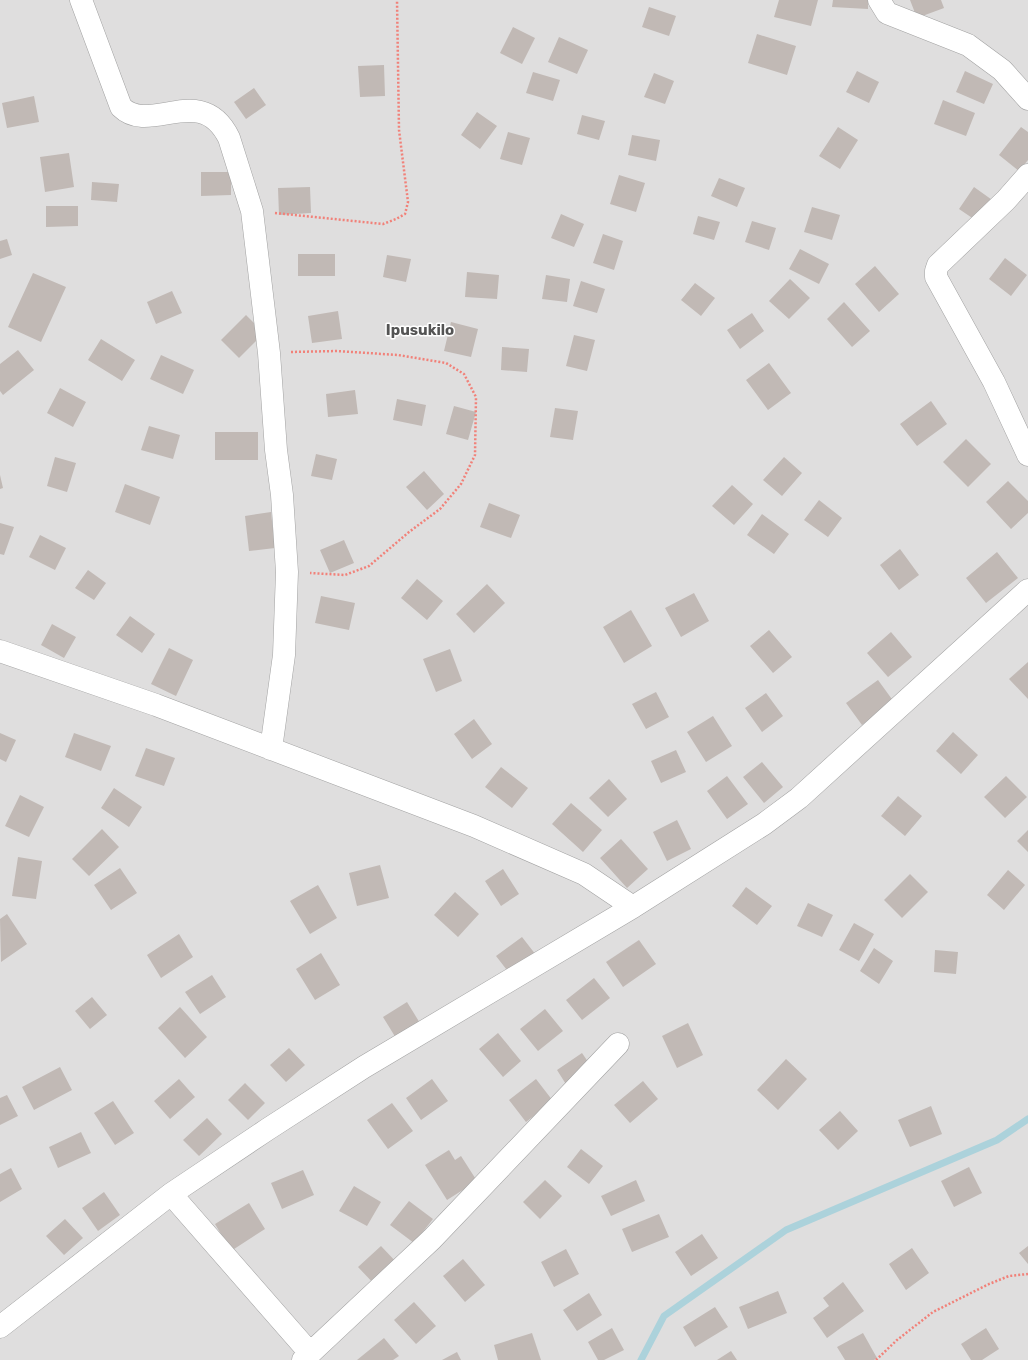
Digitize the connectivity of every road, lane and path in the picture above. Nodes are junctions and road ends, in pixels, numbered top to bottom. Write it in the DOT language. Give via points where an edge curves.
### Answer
graph roads {
  1 [pos="81,0"];
  2 [pos="397,0"];
  3 [pos="878,0"];
  4 [pos="1028,99"];
  5 [pos="1028,175"];
  6 [pos="252,211"];
  7 [pos="269,353"];
  8 [pos="1028,455"];
  9 [pos="287,572"];
  10 [pos="1028,590"];
  11 [pos="0,651"];
  12 [pos="271,749"];
  13 [pos="632,906"];
  14 [pos="618,1044"];
  15 [pos="171,1194"];
  16 [pos="1028,1274"];
  17 [pos="0,1327"];
  18 [pos="307,1356"];
  19 [pos="876,1360"];
  1 -- 6 [label="street" via="120,107 137,116 192,110 215,119 229,138"];
  2 -- 6 [label="path" via="399,130 408,202 405,214 383,224"];
  3 -- 4 [label="street" via="887,14 968,45 1002,70"];
  5 -- 8 [label="street" via="1006,200 938,265 936,271 936,277 994,382"];
  6 -- 7 [label="street"];
  7 -- 9 [label="street"];
  7 -- 9 [label="path" via="337,351 398,355 446,363 464,374 476,397 475,455 461,484 440,509 369,566 345,575"];
  9 -- 12 [label="street" via="284,655"];
  10 -- 13 [label="street" via="799,798 764,824"];
  11 -- 12 [label="street" via="156,705"];
  12 -- 13 [label="street" via="474,826 562,864 584,874"];
  13 -- 15 [label="street" via="364,1067"];
  14 -- 18 [label="street" via="432,1239"];
  15 -- 17 [label="street"];
  15 -- 18 [label="street"];
  16 -- 19 [label="path" via="1009,1276 932,1312"];
}
